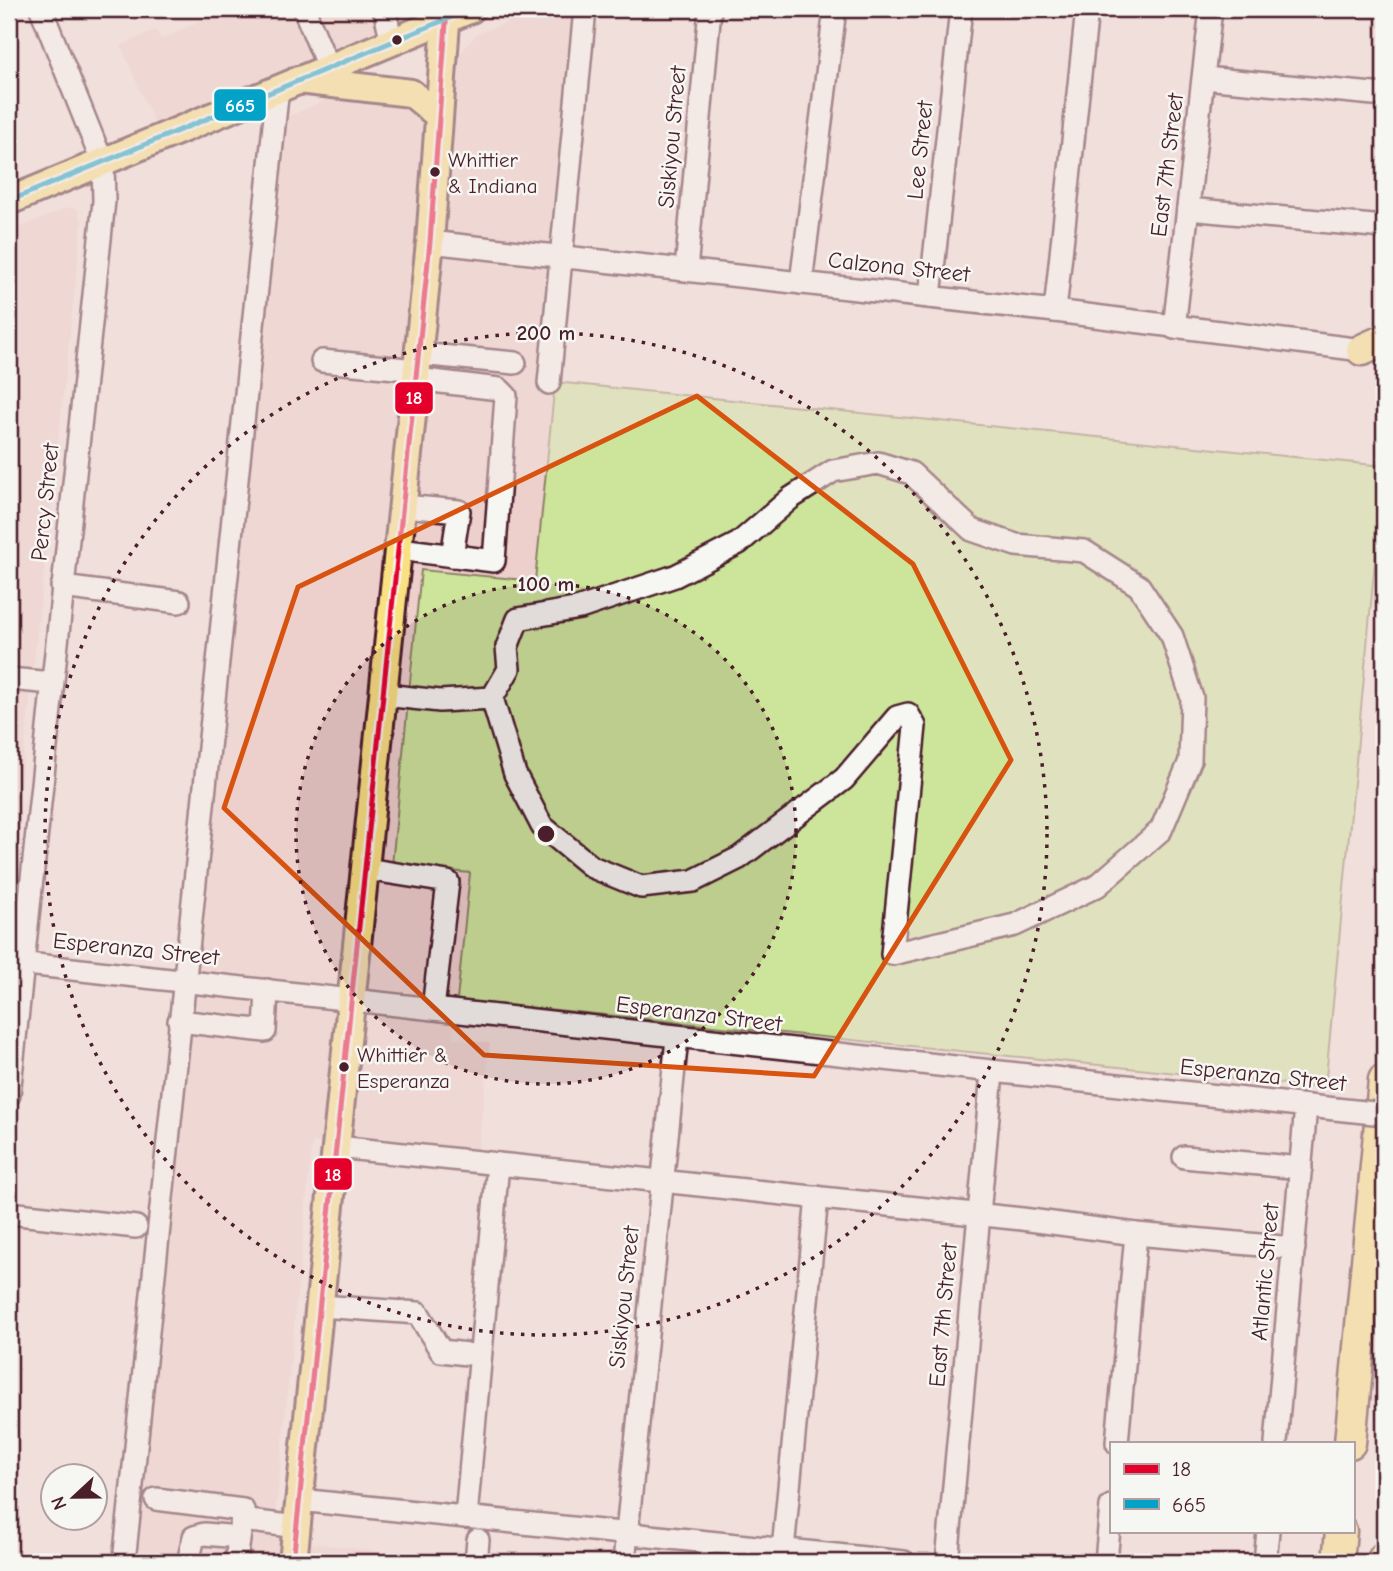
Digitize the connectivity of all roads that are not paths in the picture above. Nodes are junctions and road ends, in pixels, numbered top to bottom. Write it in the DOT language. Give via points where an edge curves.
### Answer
graph roads {
  1 [pos="41,9"];
  2 [pos="304,9"];
  3 [pos="384,9"];
  4 [pos="585,9"];
  5 [pos="710,9"];
  6 [pos="835,9"];
  7 [pos="961,9"];
  8 [pos="1087,9"];
  9 [pos="1211,9"];
  10 [pos="455,12"];
  11 [pos="392,41"];
  12 [pos="328,67"];
  13 [pos="1204,78"];
  14 [pos="287,83"];
  15 [pos="1384,95"];
  16 [pos="439,116"];
  17 [pos="103,164"];
  18 [pos="9,201"];
  19 [pos="1188,209"];
  20 [pos="1384,227"];
  21 [pos="430,242"];
  22 [pos="559,257"];
  23 [pos="686,271"];
  24 [pos="802,283"];
  25 [pos="930,297"];
  26 [pos="1055,311"];
  27 [pos="1174,328"];
  28 [pos="1377,350"];
  29 [pos="322,361"];
  30 [pos="515,363"];
  31 [pos="417,367"];
  32 [pos="549,383"];
  33 [pos="403,506"];
  34 [pos="399,549"];
  35 [pos="452,556"];
  36 [pos="62,587"];
  37 [pos="179,602"];
  38 [pos="552,611"];
  39 [pos="566,628"];
  40 [pos="9,679"];
  41 [pos="52,683"];
  42 [pos="384,695"];
  43 [pos="492,698"];
  44 [pos="366,869"];
  45 [pos="16,963"];
  46 [pos="183,981"];
  47 [pos="267,990"];
  48 [pos="353,999"];
  49 [pos="433,1009"];
  50 [pos="179,1021"];
  51 [pos="677,1038"];
  52 [pos="992,1073"];
  53 [pos="1384,1080"];
  54 [pos="9,1095"];
  55 [pos="1306,1106"];
  56 [pos="1384,1114"];
  57 [pos="337,1147"];
  58 [pos="1184,1157"];
  59 [pos="498,1164"];
  60 [pos="1301,1168"];
  61 [pos="662,1180"];
  62 [pos="817,1197"];
  63 [pos="9,1213"];
  64 [pos="979,1215"];
  65 [pos="136,1227"];
  66 [pos="1136,1234"];
  67 [pos="1294,1248"];
  68 [pos="320,1306"];
  69 [pos="467,1354"];
  70 [pos="1117,1442"];
  71 [pos="1276,1442"];
  72 [pos="1350,1442"];
  73 [pos="156,1499"];
  74 [pos="299,1500"];
  75 [pos="466,1517"];
  76 [pos="1110,1517"];
  77 [pos="297,1527"];
  78 [pos="240,1529"];
  79 [pos="1268,1532"];
  80 [pos="1341,1532"];
  81 [pos="627,1533"];
  82 [pos="478,1540"];
  83 [pos="783,1550"];
  84 [pos="124,1562"];
  85 [pos="188,1562"];
  86 [pos="236,1562"];
  87 [pos="293,1562"];
  88 [pos="476,1562"];
  89 [pos="624,1562"];
  90 [pos="904,1562"];
  91 [pos="947,1562"];
  92 [pos="1106,1562"];
  93 [pos="1265,1562"];
  94 [pos="1338,1562"];
  1 -- 17 [label="street, Percy Street"];
  2 -- 12 [label="street"];
  3 -- 11 [label="street"];
  4 -- 22 [label="street"];
  5 -- 23 [label="street, Siskiyou Street"];
  6 -- 24 [label="street"];
  7 -- 25 [label="street, Lee Street"];
  8 -- 26 [label="street"];
  9 -- 13 [label="street, East 7th Street"];
  10 -- 11 [label="main road"];
  10 -- 16 [label="main road"];
  11 -- 12 [label="main road"];
  12 -- 14 [label="main road"];
  13 -- 15 [label="street"];
  13 -- 19 [label="street, East 7th Street"];
  14 -- 16 [label="main road" via="411,93"];
  14 -- 17 [label="main road"];
  14 -- 46 [label="street"];
  16 -- 21 [label="main road"];
  17 -- 18 [label="main road"];
  17 -- 36 [label="street, Percy Street" via="104,201"];
  19 -- 20 [label="street"];
  19 -- 27 [label="street, East 7th Street"];
  21 -- 22 [label="street, Calzona Street"];
  21 -- 31 [label="main road"];
  22 -- 23 [label="street, Calzona Street"];
  22 -- 32 [label="street"];
  23 -- 24 [label="street, Calzona Street"];
  24 -- 25 [label="street, Calzona Street"];
  25 -- 26 [label="street, Calzona Street"];
  26 -- 27 [label="street, Calzona Street"];
  27 -- 28 [label="street, Calzona Street"];
  29 -- 31 [label="street"];
  30 -- 31 [label="street"];
  31 -- 33 [label="main road"];
  31 -- 35 [label="street" via="499,388 506,396 494,561"];
  33 -- 34 [label="main road"];
  33 -- 35 [label="street" via="459,511"];
  34 -- 35 [label="street"];
  34 -- 42 [label="main road"];
  36 -- 37 [label="street"];
  36 -- 41 [label="street, Percy Street"];
  38 -- 39 [label="street"];
  38 -- 43 [label="street" via="518,619 507,647 509,669"];
  38 -- 43 [label="street" via="580,608 675,576 739,543 791,498 833,471 878,463 911,473 972,530 1016,545 1084,551 1139,586 1172,636 1192,698 1190,761 1161,830 1097,886 1015,925 892,954 915,726 908,715 897,717 844,779 739,858 693,880 641,887 592,867 542,826 515,774"];
  40 -- 41 [label="street"];
  41 -- 45 [label="street, Percy Street"];
  42 -- 43 [label="street" via="440,701"];
  42 -- 44 [label="main road"];
  44 -- 48 [label="main road"];
  44 -- 49 [label="street" via="448,882"];
  45 -- 46 [label="street, Esperanza Street"];
  45 -- 54 [label="street, Percy Street"];
  46 -- 47 [label="street, Esperanza Street"];
  46 -- 50 [label="street"];
  47 -- 48 [label="street, Esperanza Street"];
  47 -- 50 [label="street" via="265,1031"];
  48 -- 49 [label="street, Esperanza Street"];
  48 -- 57 [label="main road"];
  49 -- 51 [label="street, Esperanza Street"];
  50 -- 84 [label="street"];
  51 -- 52 [label="street, Esperanza Street"];
  51 -- 61 [label="street, Siskiyou Street"];
  52 -- 55 [label="street, Esperanza Street"];
  52 -- 64 [label="street, East 7th Street"];
  53 -- 72 [label="highway"];
  55 -- 56 [label="street, Esperanza Street, bridge"];
  55 -- 60 [label="street, Atlantic Street"];
  57 -- 59 [label="street"];
  57 -- 68 [label="main road"];
  58 -- 60 [label="street"];
  59 -- 61 [label="street"];
  59 -- 75 [label="street"];
  60 -- 67 [label="street, Atlantic Street"];
  61 -- 62 [label="street"];
  61 -- 81 [label="street, Siskiyou Street"];
  62 -- 64 [label="street"];
  62 -- 83 [label="street"];
  63 -- 65 [label="street"];
  64 -- 66 [label="street"];
  64 -- 91 [label="street, East 7th Street"];
  66 -- 67 [label="street"];
  66 -- 70 [label="street"];
  67 -- 71 [label="street, Atlantic Street"];
  68 -- 69 [label="street" via="418,1313 441,1351"];
  68 -- 74 [label="main road"];
  73 -- 78 [label="street" via="243,1510"];
  74 -- 75 [label="street"];
  74 -- 77 [label="main road"];
  75 -- 81 [label="street"];
  76 -- 92 [label="street"];
  77 -- 78 [label="street"];
  77 -- 87 [label="main road"];
  78 -- 85 [label="street" via="194,1537"];
  78 -- 86 [label="street"];
  79 -- 93 [label="street"];
  80 -- 94 [label="highway"];
  81 -- 83 [label="street"];
  81 -- 89 [label="street, Siskiyou Street"];
  82 -- 88 [label="street"];
  83 -- 90 [label="street"];
}
